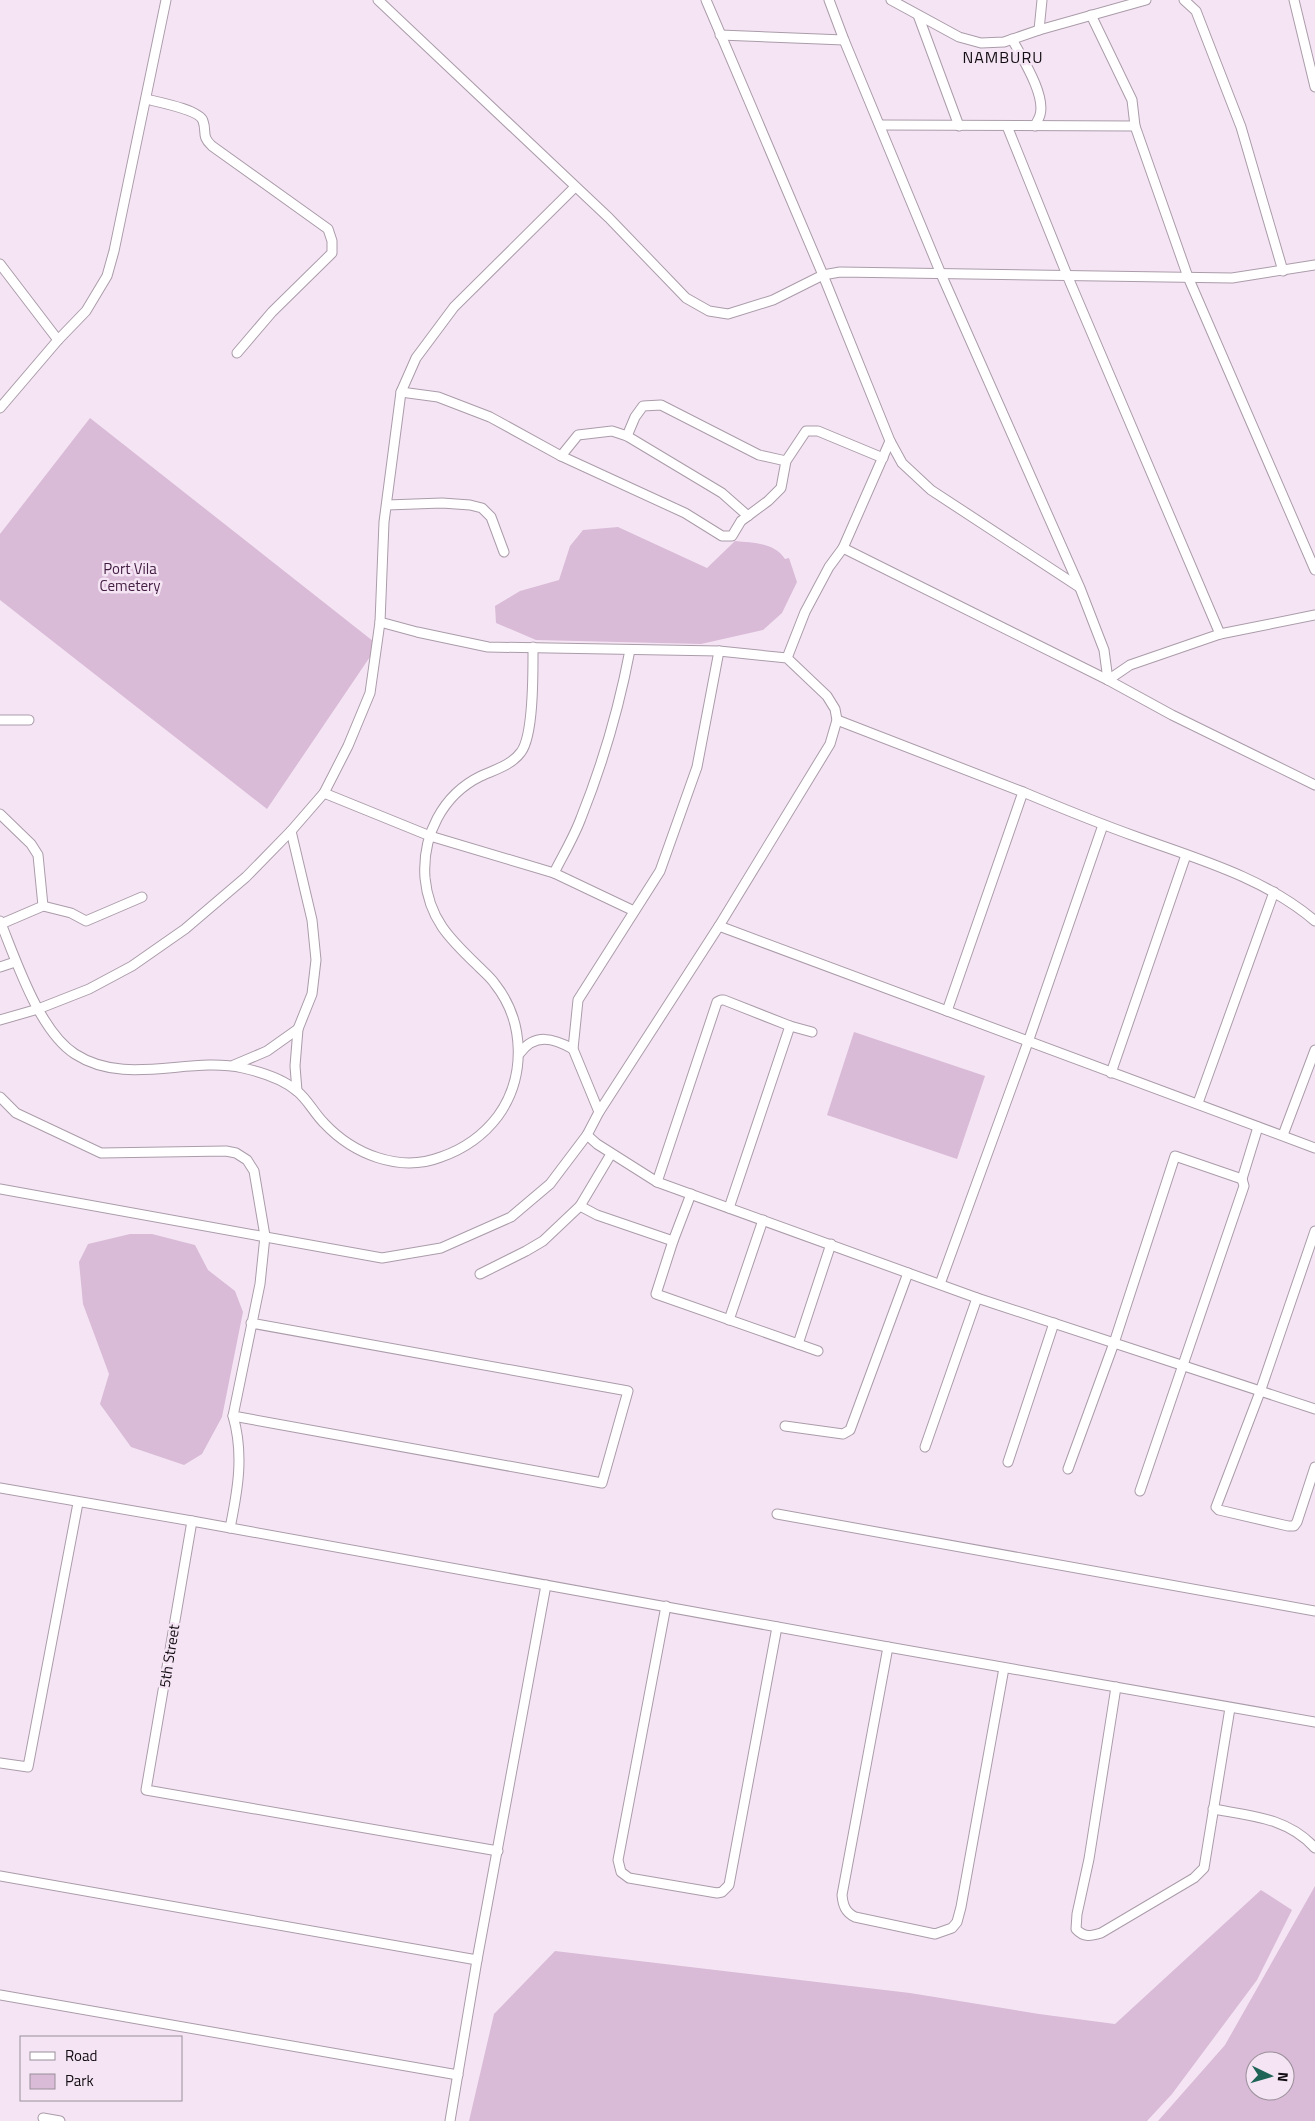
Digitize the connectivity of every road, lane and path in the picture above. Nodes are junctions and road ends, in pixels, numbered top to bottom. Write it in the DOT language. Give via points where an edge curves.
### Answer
graph roads {
  1 [pos="166,0"];
  2 [pos="378,0"];
  3 [pos="706,0"];
  4 [pos="829,0"];
  5 [pos="891,0"];
  6 [pos="1042,0"];
  7 [pos="1146,0"];
  8 [pos="1184,0"];
  9 [pos="1294,0"];
  10 [pos="918,15"];
  11 [pos="1091,15"];
  12 [pos="1039,30"];
  13 [pos="720,35"];
  14 [pos="1012,39"];
  15 [pos="844,40"];
  16 [pos="1315,84"];
  17 [pos="146,99"];
  18 [pos="881,125"];
  19 [pos="959,126"];
  20 [pos="1007,126"];
  21 [pos="1034,126"];
  22 [pos="1136,126"];
  23 [pos="575,187"];
  24 [pos="0,264"];
  25 [pos="1315,265"];
  26 [pos="1283,271"];
  27 [pos="941,274"];
  28 [pos="823,275"];
  29 [pos="1067,275"];
  30 [pos="1188,277"];
  31 [pos="58,340"];
  32 [pos="237,352"];
  33 [pos="401,392"];
  34 [pos="0,408"];
  35 [pos="626,436"];
  36 [pos="890,441"];
  37 [pos="561,456"];
  38 [pos="882,458"];
  39 [pos="786,462"];
  40 [pos="387,505"];
  41 [pos="748,516"];
  42 [pos="843,548"];
  43 [pos="504,552"];
  44 [pos="1315,570"];
  45 [pos="1080,588"];
  46 [pos="1315,615"];
  47 [pos="380,622"];
  48 [pos="1220,634"];
  49 [pos="533,648"];
  50 [pos="630,650"];
  51 [pos="719,651"];
  52 [pos="787,658"];
  53 [pos="1108,680"];
  54 [pos="0,720"];
  55 [pos="29,720"];
  56 [pos="837,720"];
  57 [pos="1315,785"];
  58 [pos="1023,792"];
  59 [pos="324,793"];
  60 [pos="0,814"];
  61 [pos="1104,825"];
  62 [pos="291,832"];
  63 [pos="430,836"];
  64 [pos="1186,855"];
  65 [pos="554,873"];
  66 [pos="1274,892"];
  67 [pos="142,897"];
  68 [pos="43,906"];
  69 [pos="634,911"];
  70 [pos="1315,921"];
  71 [pos="0,923"];
  72 [pos="720,926"];
  73 [pos="16,962"];
  74 [pos="0,966"];
  75 [pos="38,1009"];
  76 [pos="947,1011"];
  77 [pos="0,1020"];
  78 [pos="790,1026"];
  79 [pos="298,1029"];
  80 [pos="812,1032"];
  81 [pos="1028,1042"];
  82 [pos="573,1049"];
  83 [pos="1315,1050"];
  84 [pos="520,1053"];
  85 [pos="232,1066"];
  86 [pos="1111,1073"];
  87 [pos="297,1091"];
  88 [pos="0,1097"];
  89 [pos="1198,1103"];
  90 [pos="599,1112"];
  91 [pos="1258,1127"];
  92 [pos="587,1135"];
  93 [pos="1283,1135"];
  94 [pos="1315,1148"];
  95 [pos="611,1154"];
  96 [pos="1242,1179"];
  97 [pos="657,1182"];
  98 [pos="0,1189"];
  99 [pos="691,1194"];
  100 [pos="580,1206"];
  101 [pos="729,1208"];
  102 [pos="763,1220"];
  103 [pos="1315,1232"];
  104 [pos="265,1236"];
  105 [pos="673,1241"];
  106 [pos="831,1244"];
  107 [pos="908,1273"];
  108 [pos="480,1274"];
  109 [pos="940,1284"];
  110 [pos="977,1298"];
  111 [pos="729,1320"];
  112 [pos="1054,1323"];
  113 [pos="251,1324"];
  114 [pos="1114,1343"];
  115 [pos="798,1344"];
  116 [pos="818,1351"];
  117 [pos="1184,1366"];
  118 [pos="1260,1392"];
  119 [pos="1315,1409"];
  120 [pos="233,1416"];
  121 [pos="785,1426"];
  122 [pos="925,1447"];
  123 [pos="1008,1462"];
  124 [pos="1315,1466"];
  125 [pos="1068,1469"];
  126 [pos="0,1488"];
  127 [pos="1140,1491"];
  128 [pos="78,1503"];
  129 [pos="778,1514"];
  130 [pos="192,1521"];
  131 [pos="230,1528"];
  132 [pos="546,1584"];
  133 [pos="666,1606"];
  134 [pos="1315,1611"];
  135 [pos="777,1626"];
  136 [pos="888,1647"];
  137 [pos="1004,1668"];
  138 [pos="1116,1687"];
  139 [pos="1230,1708"];
  140 [pos="1315,1722"];
  141 [pos="0,1763"];
  142 [pos="1214,1809"];
  143 [pos="1315,1848"];
  144 [pos="498,1851"];
  145 [pos="0,1876"];
  146 [pos="477,1960"];
  147 [pos="0,1994"];
  148 [pos="458,2075"];
  149 [pos="44,2118"];
  150 [pos="60,2121"];
  151 [pos="450,2121"];
  1 -- 17 [label="street"];
  2 -- 23 [label="street"];
  3 -- 13 [label="street"];
  4 -- 15 [label="street"];
  5 -- 10 [label="street"];
  6 -- 12 [label="street"];
  7 -- 11 [label="street"];
  8 -- 26 [label="street" via="1196,11 1241,127"];
  9 -- 16 [label="street"];
  10 -- 14 [label="street" via="959,37 981,44"];
  10 -- 19 [label="street"];
  11 -- 12 [label="street"];
  11 -- 22 [label="street" via="1132,100"];
  12 -- 14 [label="street"];
  13 -- 15 [label="street"];
  13 -- 28 [label="street"];
  14 -- 21 [label="street" via="1035,83 1041,105 1040,116"];
  15 -- 18 [label="street"];
  17 -- 31 [label="street" via="107,276 86,311"];
  17 -- 32 [label="street" via="199,115 208,142 328,229 332,236 332,253"];
  18 -- 19 [label="street"];
  18 -- 27 [label="street"];
  19 -- 20 [label="street"];
  20 -- 21 [label="street"];
  20 -- 29 [label="street"];
  21 -- 22 [label="street"];
  22 -- 30 [label="street"];
  23 -- 28 [label="street" via="686,298 709,311 728,314 773,300"];
  23 -- 33 [label="street" via="454,307 416,358"];
  24 -- 31 [label="street"];
  25 -- 26 [label="street"];
  26 -- 30 [label="street" via="1232,278"];
  27 -- 28 [label="street" via="856,271"];
  27 -- 29 [label="street"];
  27 -- 45 [label="street"];
  28 -- 36 [label="street"];
  29 -- 30 [label="street"];
  29 -- 48 [label="street"];
  30 -- 44 [label="street"];
  31 -- 34 [label="street"];
  33 -- 37 [label="street" via="438,397 490,417"];
  33 -- 40 [label="street"];
  35 -- 37 [label="street" via="612,431 578,435"];
  35 -- 39 [label="street" via="643,406 661,405 759,454"];
  35 -- 41 [label="street" via="722,493"];
  36 -- 38 [label="street"];
  36 -- 45 [label="street" via="902,463 931,490"];
  37 -- 41 [label="street" via="685,513 722,536 732,536 741,520"];
  38 -- 39 [label="street" via="818,431 806,432"];
  38 -- 42 [label="street"];
  39 -- 41 [label="street" via="781,488"];
  40 -- 43 [label="street" via="442,503 482,508 491,517"];
  40 -- 47 [label="street"];
  42 -- 52 [label="street" via="805,612"];
  42 -- 53 [label="street"];
  45 -- 53 [label="street" via="1104,650"];
  46 -- 48 [label="street"];
  47 -- 49 [label="street" via="488,647"];
  47 -- 59 [label="street" via="370,693"];
  48 -- 53 [label="street" via="1130,665"];
  49 -- 50 [label="street"];
  49 -- 63 [label="street" via="533,684 525,746 514,760 477,778 451,797 439,812"];
  50 -- 51 [label="street"];
  50 -- 65 [label="street" via="604,756 580,820"];
  51 -- 52 [label="street"];
  51 -- 69 [label="street" via="697,767 660,870"];
  52 -- 56 [label="street" via="826,696 835,709"];
  53 -- 57 [label="street"];
  54 -- 55 [label="street"];
  56 -- 58 [label="street"];
  56 -- 72 [label="street" via="830,744"];
  58 -- 61 [label="street"];
  58 -- 76 [label="street"];
  59 -- 62 [label="street"];
  59 -- 63 [label="street"];
  60 -- 68 [label="street" via="38,855"];
  61 -- 64 [label="street"];
  61 -- 81 [label="street"];
  62 -- 75 [label="street" via="246,877 185,929 123,970 88,989"];
  62 -- 79 [label="street" via="316,946 312,994"];
  63 -- 65 [label="street"];
  63 -- 84 [label="street" via="425,880 432,909 452,941 495,983 510,1011"];
  64 -- 66 [label="street"];
  64 -- 86 [label="street"];
  65 -- 69 [label="street"];
  66 -- 70 [label="street"];
  66 -- 89 [label="street"];
  67 -- 68 [label="street" via="86,922 71,913"];
  68 -- 71 [label="street"];
  69 -- 82 [label="street" via="578,1000"];
  71 -- 73 [label="street"];
  72 -- 76 [label="street"];
  72 -- 90 [label="street"];
  73 -- 74 [label="street"];
  73 -- 75 [label="street"];
  75 -- 77 [label="street"];
  75 -- 85 [label="street" via="72,1053 94,1063 152,1070"];
  76 -- 81 [label="street"];
  78 -- 80 [label="street"];
  78 -- 97 [label="street" via="724,1000 717,1002"];
  78 -- 101 [label="street"];
  79 -- 85 [label="street" via="267,1051"];
  79 -- 87 [label="street"];
  81 -- 86 [label="street"];
  81 -- 109 [label="street"];
  82 -- 84 [label="street" via="553,1040 534,1040"];
  82 -- 90 [label="street"];
  83 -- 93 [label="street"];
  84 -- 87 [label="street" via="513,1087 498,1116 472,1142 432,1161 406,1163 379,1159 356,1149 329,1128"];
  85 -- 87 [label="street" via="274,1078"];
  86 -- 89 [label="street"];
  88 -- 104 [label="street" via="16,1114 101,1153 236,1153 247,1160 254,1171"];
  89 -- 91 [label="street"];
  90 -- 92 [label="street"];
  91 -- 93 [label="street"];
  91 -- 96 [label="street"];
  92 -- 95 [label="street"];
  92 -- 104 [label="street" via="550,1184 511,1217 441,1248 382,1258"];
  93 -- 94 [label="street"];
  95 -- 97 [label="street"];
  95 -- 100 [label="street"];
  96 -- 114 [label="street" via="1175,1156"];
  96 -- 117 [label="street" via="1244,1186"];
  97 -- 99 [label="street"];
  98 -- 104 [label="street"];
  99 -- 101 [label="street"];
  99 -- 105 [label="street"];
  100 -- 105 [label="street"];
  100 -- 108 [label="street" via="543,1241"];
  101 -- 102 [label="street"];
  102 -- 106 [label="street"];
  102 -- 111 [label="street"];
  103 -- 118 [label="street"];
  104 -- 113 [label="street" via="260,1284"];
  105 -- 111 [label="street" via="656,1294"];
  106 -- 107 [label="street"];
  106 -- 115 [label="street"];
  107 -- 109 [label="street"];
  107 -- 121 [label="street" via="850,1430 843,1434"];
  109 -- 110 [label="street"];
  110 -- 112 [label="street"];
  110 -- 122 [label="street"];
  111 -- 115 [label="street"];
  112 -- 114 [label="street"];
  112 -- 123 [label="street"];
  113 -- 120 [label="street"];
  113 -- 120 [label="street" via="628,1391 602,1483"];
  114 -- 117 [label="street"];
  114 -- 125 [label="street"];
  115 -- 116 [label="street"];
  117 -- 118 [label="street"];
  117 -- 127 [label="street"];
  118 -- 119 [label="street"];
  118 -- 124 [label="street" via="1216,1507 1294,1526"];
  120 -- 131 [label="street" via="238,1435 239,1484"];
  126 -- 128 [label="street"];
  128 -- 130 [label="street"];
  128 -- 141 [label="street" via="28,1767"];
  129 -- 134 [label="street"];
  130 -- 131 [label="street"];
  130 -- 144 [label="street, 5th Street" via="146,1790"];
  131 -- 132 [label="street"];
  132 -- 133 [label="street"];
  132 -- 144 [label="street"];
  133 -- 135 [label="street"];
  133 -- 135 [label="street" via="618,1860 620,1872 628,1878 717,1893 729,1886"];
  135 -- 136 [label="street"];
  136 -- 137 [label="street"];
  136 -- 137 [label="street" via="842,1902 849,1914 855,1917 935,1934 952,1928 961,1907"];
  137 -- 138 [label="street"];
  138 -- 139 [label="street"];
  138 -- 142 [label="street" via="1089,1859 1077,1914 1076,1929 1079,1933 1090,1936 1101,1932 1194,1878 1204,1868"];
  139 -- 140 [label="street"];
  139 -- 142 [label="street"];
  142 -- 143 [label="street" via="1284,1824"];
  144 -- 146 [label="street"];
  145 -- 146 [label="street"];
  146 -- 148 [label="street"];
  147 -- 148 [label="street"];
  148 -- 151 [label="street"];
  149 -- 150 [label="street"];
}
